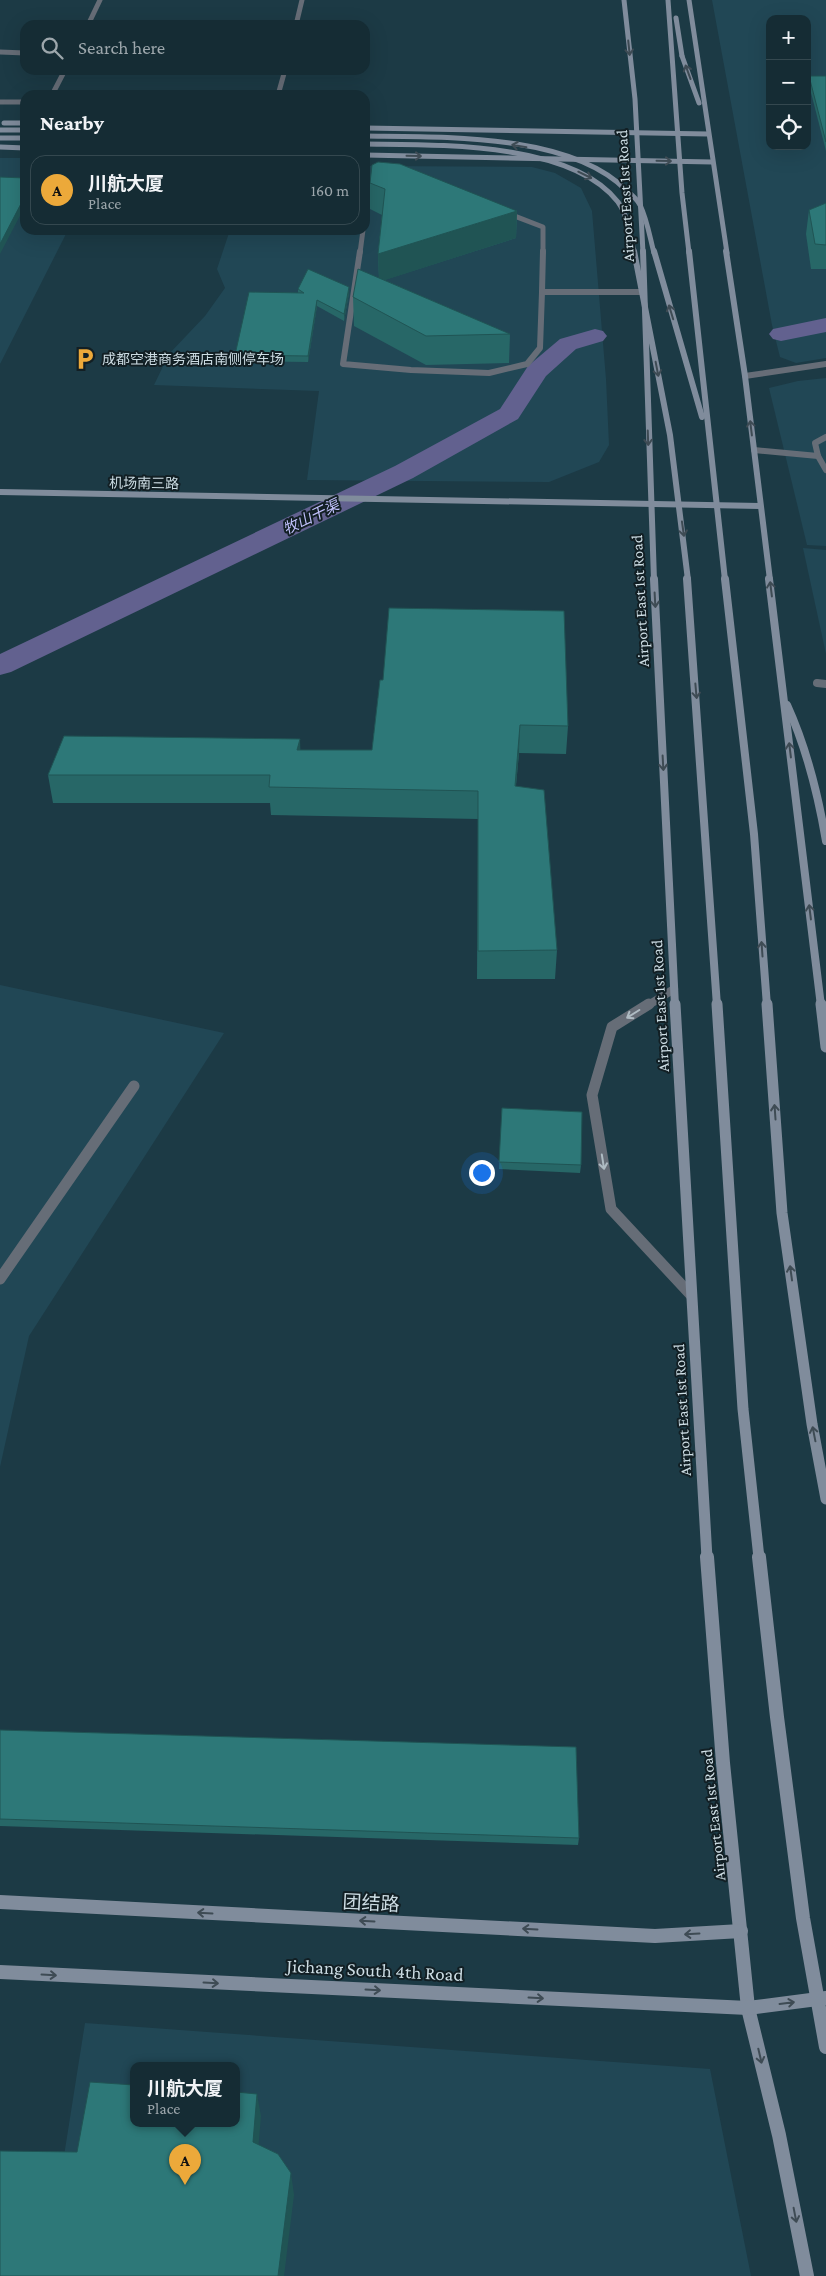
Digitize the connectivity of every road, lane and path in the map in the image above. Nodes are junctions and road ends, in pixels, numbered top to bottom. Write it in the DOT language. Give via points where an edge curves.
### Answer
graph roads {
  1 [pos="100,0"];
  2 [pos="302,0"];
  3 [pos="624,0"];
  4 [pos="668,0"];
  5 [pos="689,0"];
  6 [pos="675,9"];
  7 [pos="90,20"];
  8 [pos="297,20"];
  9 [pos="0,52"];
  10 [pos="20,53"];
  11 [pos="62,75"];
  12 [pos="284,75"];
  13 [pos="55,90"];
  14 [pos="279,90"];
  15 [pos="0,102"];
  16 [pos="20,102"];
  17 [pos="706,120"];
  18 [pos="0,122"];
  19 [pos="20,123"];
  20 [pos="370,128"];
  21 [pos="0,130"];
  22 [pos="20,130"];
  23 [pos="637,132"];
  24 [pos="708,134"];
  25 [pos="370,136"];
  26 [pos="0,138"];
  27 [pos="20,138"];
  28 [pos="370,144"];
  29 [pos="0,147"];
  30 [pos="20,148"];
  31 [pos="370,155"];
  32 [pos="639,160"];
  33 [pos="712,162"];
  34 [pos="392,181"];
  35 [pos="370,187"];
  36 [pos="499,210"];
  37 [pos="362,235"];
  38 [pos="542,292"];
  39 [pos="644,292"];
  40 [pos="826,364"];
  41 [pos="744,376"];
  42 [pos="826,437"];
  43 [pos="710,442"];
  44 [pos="754,450"];
  45 [pos="818,456"];
  46 [pos="826,470"];
  47 [pos="0,492"];
  48 [pos="650,504"];
  49 [pos="760,506"];
  50 [pos="817,683"];
  51 [pos="826,684"];
  52 [pos="784,697"];
  53 [pos="826,841"];
  54 [pos="674,989"];
  55 [pos="826,1047"];
  56 [pos="134,1086"];
  57 [pos="0,1279"];
  58 [pos="691,1295"];
  59 [pos="826,1499"];
  60 [pos="0,1902"];
  61 [pos="741,1932"];
  62 [pos="0,1972"];
  63 [pos="826,1998"];
  64 [pos="748,2008"];
  65 [pos="826,2048"];
  66 [pos="807,2276"];
  1 -- 7 [label="street"];
  2 -- 8 [label="street"];
  3 -- 23 [label="main road, Airport East 1st Road, one-way"];
  4 -- 43 [label="main road, bridge" via="682,193"];
  5 -- 17 [label="main road"];
  17 -- 6 [label="main road, one-way, bridge" via="682,56"];
  9 -- 10 [label="street"];
  11 -- 13 [label="street"];
  12 -- 14 [label="street"];
  15 -- 16 [label="street"];
  17 -- 24 [label="main road"];
  18 -- 19 [label="main road"];
  20 -- 23 [label="main road"];
  21 -- 22 [label="main road"];
  23 -- 24 [label="main road"];
  23 -- 32 [label="main road, Airport East 1st Road"];
  24 -- 33 [label="main road"];
  43 -- 25 [label="main road, one-way, bridge" via="646,221 640,204 622,183 588,164 532,148 462,140"];
  26 -- 27 [label="main road"];
  28 -- 65 [label="main road, one-way, bridge" via="489,149 567,167 592,179 613,197 625,215 632,240 670,435 685,547 743,1409 779,1736 803,1918"];
  29 -- 30 [label="main road"];
  31 -- 32 [label="main road, one-way"];
  32 -- 33 [label="main road, one-way"];
  32 -- 39 [label="main road, Airport East 1st Road"];
  33 -- 41 [label="main road"];
  34 -- 35 [label="street"];
  36 -- 38 [label="street" via="543,227"];
  37 -- 38 [label="street" via="342,364 489,374 527,364 540,348"];
  38 -- 39 [label="street"];
  39 -- 48 [label="main road, Airport East 1st Road, one-way"];
  40 -- 41 [label="street"];
  44 -- 41 [label="main road, one-way"];
  42 -- 45 [label="street" via="815,443"];
  59 -- 43 [label="main road, one-way, bridge" via="782,1213 754,834"];
  44 -- 45 [label="street"];
  44 -- 49 [label="main road"];
  45 -- 46 [label="street"];
  47 -- 48 [label="main road, 机场南三路"];
  48 -- 49 [label="main road, 机场南三路"];
  48 -- 54 [label="main road, Airport East 1st Road, one-way"];
  52 -- 49 [label="main road, one-way"];
  50 -- 51 [label="street"];
  52 -- 53 [label="main road" via="802,738"];
  55 -- 52 [label="main road, one-way"];
  54 -- 58 [label="main road, Airport East 1st Road"];
  54 -- 58 [label="street, one-way" via="612,1027 592,1095 611,1209"];
  56 -- 57 [label="street"];
  58 -- 61 [label="main road, Airport East 1st Road" via="701,1485 722,1763"];
  61 -- 60 [label="main road, 团结路, one-way" via="655,1936"];
  61 -- 64 [label="main road, Airport East 1st Road"];
  62 -- 64 [label="main road, Jichang South 4th Road, one-way"];
  64 -- 63 [label="main road, Jichang South 4th Road, one-way"];
  64 -- 66 [label="main road, Airport East 1st Road, one-way" via="779,2135"];
}
